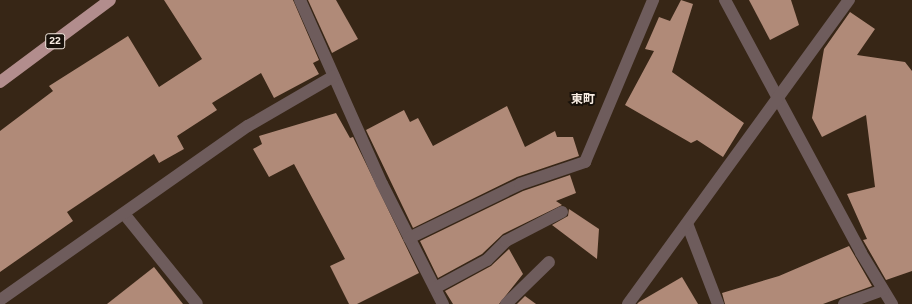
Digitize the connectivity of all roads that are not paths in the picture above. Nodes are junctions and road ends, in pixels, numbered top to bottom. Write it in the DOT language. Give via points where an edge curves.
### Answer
graph roads {
  1 [pos="110,0"];
  2 [pos="300,0"];
  3 [pos="653,0"];
  4 [pos="725,0"];
  5 [pos="849,0"];
  6 [pos="334,76"];
  7 [pos="0,82"];
  8 [pos="778,101"];
  9 [pos="562,212"];
  10 [pos="125,215"];
  11 [pos="688,226"];
  12 [pos="409,238"];
  13 [pos="550,262"];
  14 [pos="435,288"];
  15 [pos="883,290"];
  16 [pos="0,300"];
  17 [pos="196,304"];
  18 [pos="443,304"];
  19 [pos="506,304"];
  20 [pos="628,304"];
  21 [pos="718,304"];
  22 [pos="844,304"];
  23 [pos="892,304"];
  1 -- 7 [label="main road, 22"];
  2 -- 6 [label="street"];
  3 -- 12 [label="street" via="585,162 520,184"];
  4 -- 8 [label="street"];
  5 -- 8 [label="street"];
  6 -- 10 [label="street" via="248,126"];
  6 -- 12 [label="street"];
  8 -- 11 [label="street"];
  8 -- 15 [label="street"];
  9 -- 14 [label="street" via="506,241 487,260"];
  10 -- 16 [label="street"];
  10 -- 17 [label="street"];
  11 -- 20 [label="street"];
  11 -- 21 [label="street"];
  12 -- 14 [label="street"];
  13 -- 19 [label="street"];
  14 -- 18 [label="street"];
  15 -- 22 [label="street"];
  15 -- 23 [label="street"];
}
